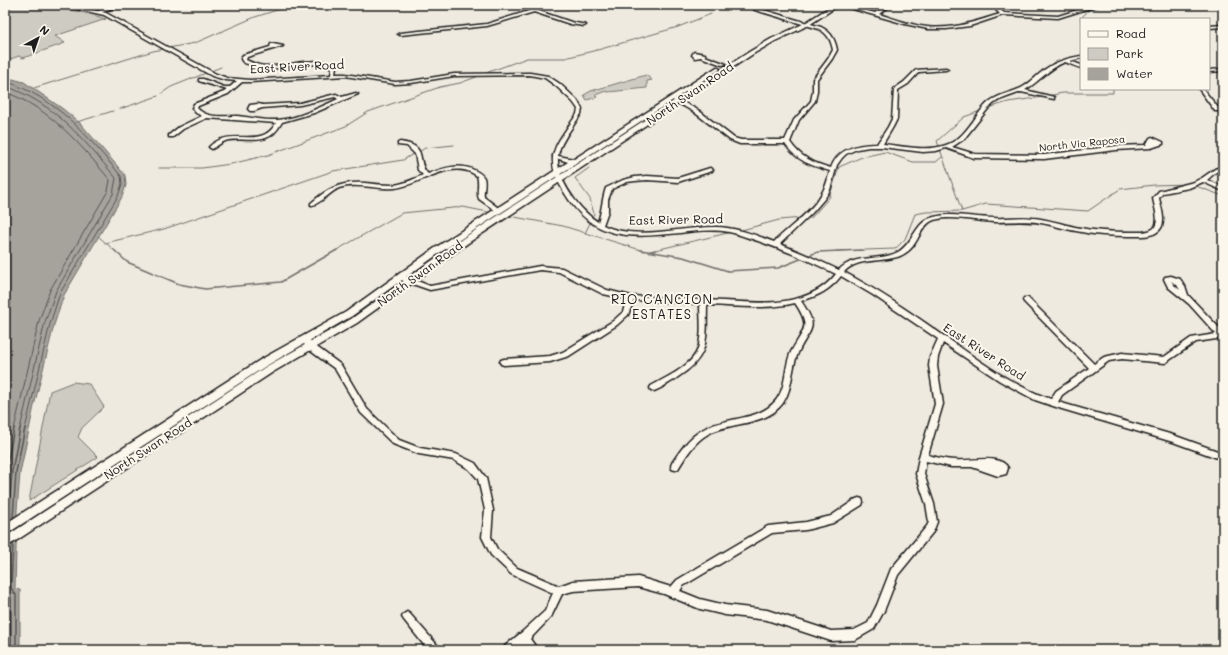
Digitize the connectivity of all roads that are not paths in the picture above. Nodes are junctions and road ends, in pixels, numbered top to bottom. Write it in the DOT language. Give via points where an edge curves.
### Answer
graph roads {
  1 [pos="62,5"];
  2 [pos="119,5"];
  3 [pos="536,5"];
  4 [pos="750,5"];
  5 [pos="826,5"];
  6 [pos="836,5"];
  7 [pos="841,5"];
  8 [pos="890,5"];
  9 [pos="993,5"];
  10 [pos="1098,5"];
  11 [pos="534,11"];
  12 [pos="98,12"];
  13 [pos="1003,14"];
  14 [pos="876,15"];
  15 [pos="803,23"];
  16 [pos="584,25"];
  17 [pos="1223,26"];
  18 [pos="1210,27"];
  19 [pos="400,34"];
  20 [pos="273,48"];
  21 [pos="702,56"];
  22 [pos="1080,57"];
  23 [pos="1066,61"];
  24 [pos="724,64"];
  25 [pos="1080,67"];
  26 [pos="946,69"];
  27 [pos="1223,70"];
  28 [pos="1210,72"];
  29 [pos="333,76"];
  30 [pos="201,80"];
  31 [pos="240,81"];
  32 [pos="231,89"];
  33 [pos="1021,90"];
  34 [pos="1202,90"];
  35 [pos="356,94"];
  36 [pos="1052,98"];
  37 [pos="341,99"];
  38 [pos="675,100"];
  39 [pos="261,107"];
  40 [pos="1217,110"];
  41 [pos="207,116"];
  42 [pos="280,121"];
  43 [pos="171,136"];
  44 [pos="787,142"];
  45 [pos="400,144"];
  46 [pos="879,146"];
  47 [pos="1148,146"];
  48 [pos="212,147"];
  49 [pos="947,147"];
  50 [pos="555,156"];
  51 [pos="575,160"];
  52 [pos="1223,168"];
  53 [pos="710,170"];
  54 [pos="832,170"];
  55 [pos="428,176"];
  56 [pos="558,176"];
  57 [pos="1202,180"];
  58 [pos="1223,189"];
  59 [pos="313,204"];
  60 [pos="498,210"];
  61 [pos="600,226"];
  62 [pos="775,245"];
  63 [pos="840,273"];
  64 [pos="400,278"];
  65 [pos="408,282"];
  66 [pos="1186,297"];
  67 [pos="631,298"];
  68 [pos="797,300"];
  69 [pos="1026,300"];
  70 [pos="704,301"];
  71 [pos="1222,335"];
  72 [pos="942,338"];
  73 [pos="308,343"];
  74 [pos="504,362"];
  75 [pos="1094,369"];
  76 [pos="654,388"];
  77 [pos="1053,403"];
  78 [pos="923,457"];
  79 [pos="1223,457"];
  80 [pos="974,464"];
  81 [pos="675,466"];
  82 [pos="859,502"];
  83 [pos="5,530"];
  84 [pos="5,543"];
  85 [pos="559,591"];
  86 [pos="673,593"];
  87 [pos="407,617"];
  88 [pos="523,638"];
  89 [pos="434,650"];
  90 [pos="509,650"];
  91 [pos="532,650"];
  1 -- 12 [label="street, East River Road"];
  2 -- 12 [label="street"];
  3 -- 11 [label="street"];
  4 -- 15 [label="street"];
  5 -- 15 [label="main road, North Swan Road"];
  6 -- 15 [label="main road, North Swan Road"];
  7 -- 14 [label="street"];
  8 -- 14 [label="street"];
  9 -- 13 [label="street"];
  10 -- 13 [label="street" via="1058,17"];
  11 -- 16 [label="street"];
  11 -- 19 [label="street" via="487,25"];
  12 -- 31 [label="street, East River Road" via="114,18 214,75"];
  13 -- 14 [label="street" via="970,25 946,28 928,28"];
  15 -- 24 [label="main road, North Swan Road" via="762,40"];
  15 -- 38 [label="main road, North Swan Road"];
  15 -- 44 [label="street" via="828,32 835,50 815,78 813,101 797,120"];
  17 -- 18 [label="street"];
  20 -- 29 [label="street" via="245,56 244,61 254,66 271,68 324,62 334,67"];
  21 -- 24 [label="street"];
  22 -- 23 [label="street"];
  23 -- 25 [label="street"];
  23 -- 33 [label="street" via="1051,68"];
  24 -- 38 [label="main road, North Swan Road"];
  26 -- 46 [label="street" via="918,71 906,84 896,89 892,125"];
  27 -- 28 [label="street"];
  29 -- 31 [label="street, East River Road"];
  29 -- 50 [label="street, East River Road" via="354,76 394,84 463,74 525,73 546,77 569,94 580,109"];
  30 -- 32 [label="street"];
  31 -- 32 [label="street"];
  32 -- 41 [label="street" via="219,97 196,105 196,111"];
  33 -- 36 [label="street"];
  33 -- 49 [label="street" via="991,103 968,133"];
  34 -- 40 [label="street"];
  35 -- 37 [label="street"];
  37 -- 39 [label="street" via="336,95 300,104"];
  37 -- 42 [label="street"];
  38 -- 44 [label="street" via="732,139 740,142"];
  38 -- 51 [label="main road, North Swan Road"];
  38 -- 56 [label="main road, North Swan Road"];
  41 -- 42 [label="street"];
  41 -- 43 [label="street" via="181,128"];
  42 -- 48 [label="street" via="277,129 263,138 228,139"];
  44 -- 54 [label="street" via="796,155 806,162"];
  45 -- 55 [label="street" via="409,145 418,153 421,170"];
  46 -- 49 [label="street" via="921,149"];
  46 -- 54 [label="street" via="852,149 836,161"];
  47 -- 49 [label="street, North Via Raposa" via="1044,157 974,156"];
  50 -- 51 [label="main road" via="564,160"];
  50 -- 56 [label="street, East River Road"];
  51 -- 56 [label="main road, North Swan Road"];
  52 -- 57 [label="street" via="1216,169"];
  53 -- 61 [label="street" via="678,180 635,179 609,188 604,200 605,211"];
  54 -- 62 [label="street" via="827,189 820,200"];
  55 -- 59 [label="street" via="400,185 362,184 339,187 328,191"];
  55 -- 60 [label="street" via="459,168 474,172 480,176 482,182 481,198"];
  56 -- 60 [label="main road, North Swan Road"];
  56 -- 61 [label="street, East River Road" via="577,206"];
  56 -- 65 [label="main road, North Swan Road"];
  57 -- 58 [label="street"];
  57 -- 63 [label="street" via="1186,187 1161,192 1156,198 1159,224 1156,230 1146,234 1087,231 1029,219 933,218 918,231 908,249 882,259 854,262 844,267"];
  60 -- 64 [label="main road, North Swan Road"];
  61 -- 62 [label="street, East River Road" via="632,234 723,229"];
  62 -- 63 [label="street, East River Road"];
  63 -- 68 [label="street" via="826,288"];
  63 -- 72 [label="street, East River Road"];
  64 -- 65 [label="street"];
  64 -- 73 [label="main road, North Swan Road"];
  65 -- 67 [label="street" via="430,288 540,268 560,270 605,292"];
  65 -- 73 [label="main road, North Swan Road" via="354,321"];
  66 -- 71 [label="street"];
  67 -- 70 [label="street"];
  67 -- 74 [label="street" via="626,313 615,323 566,354 550,359"];
  68 -- 70 [label="street" via="764,305"];
  68 -- 81 [label="street" via="808,317 808,332 794,356 787,388 780,402 755,417 706,431 694,440"];
  69 -- 75 [label="street"];
  70 -- 76 [label="street" via="699,354 672,378"];
  71 -- 75 [label="street" via="1194,340 1166,360 1122,356 1107,359"];
  72 -- 77 [label="street, East River Road" via="1022,390"];
  72 -- 78 [label="street" via="933,366 939,404"];
  73 -- 83 [label="main road, North Swan Road" via="263,363"];
  73 -- 84 [label="main road, North Swan Road"];
  73 -- 85 [label="street" via="338,367 364,411 396,442 419,451 456,457 472,466 482,478 488,510 486,538 494,552 514,571"];
  75 -- 77 [label="street" via="1059,393"];
  77 -- 79 [label="street, East River Road" via="1159,434"];
  78 -- 80 [label="street" via="952,464"];
  78 -- 86 [label="street" via="920,474 933,522 894,572 881,608 871,626 855,635 831,636 767,615 700,604"];
  82 -- 86 [label="street" via="833,519 806,526 771,529 680,583"];
  85 -- 86 [label="street" via="573,586 638,582"];
  85 -- 88 [label="street" via="548,614"];
  87 -- 89 [label="street"];
  88 -- 90 [label="street"];
  88 -- 91 [label="street"];
}
